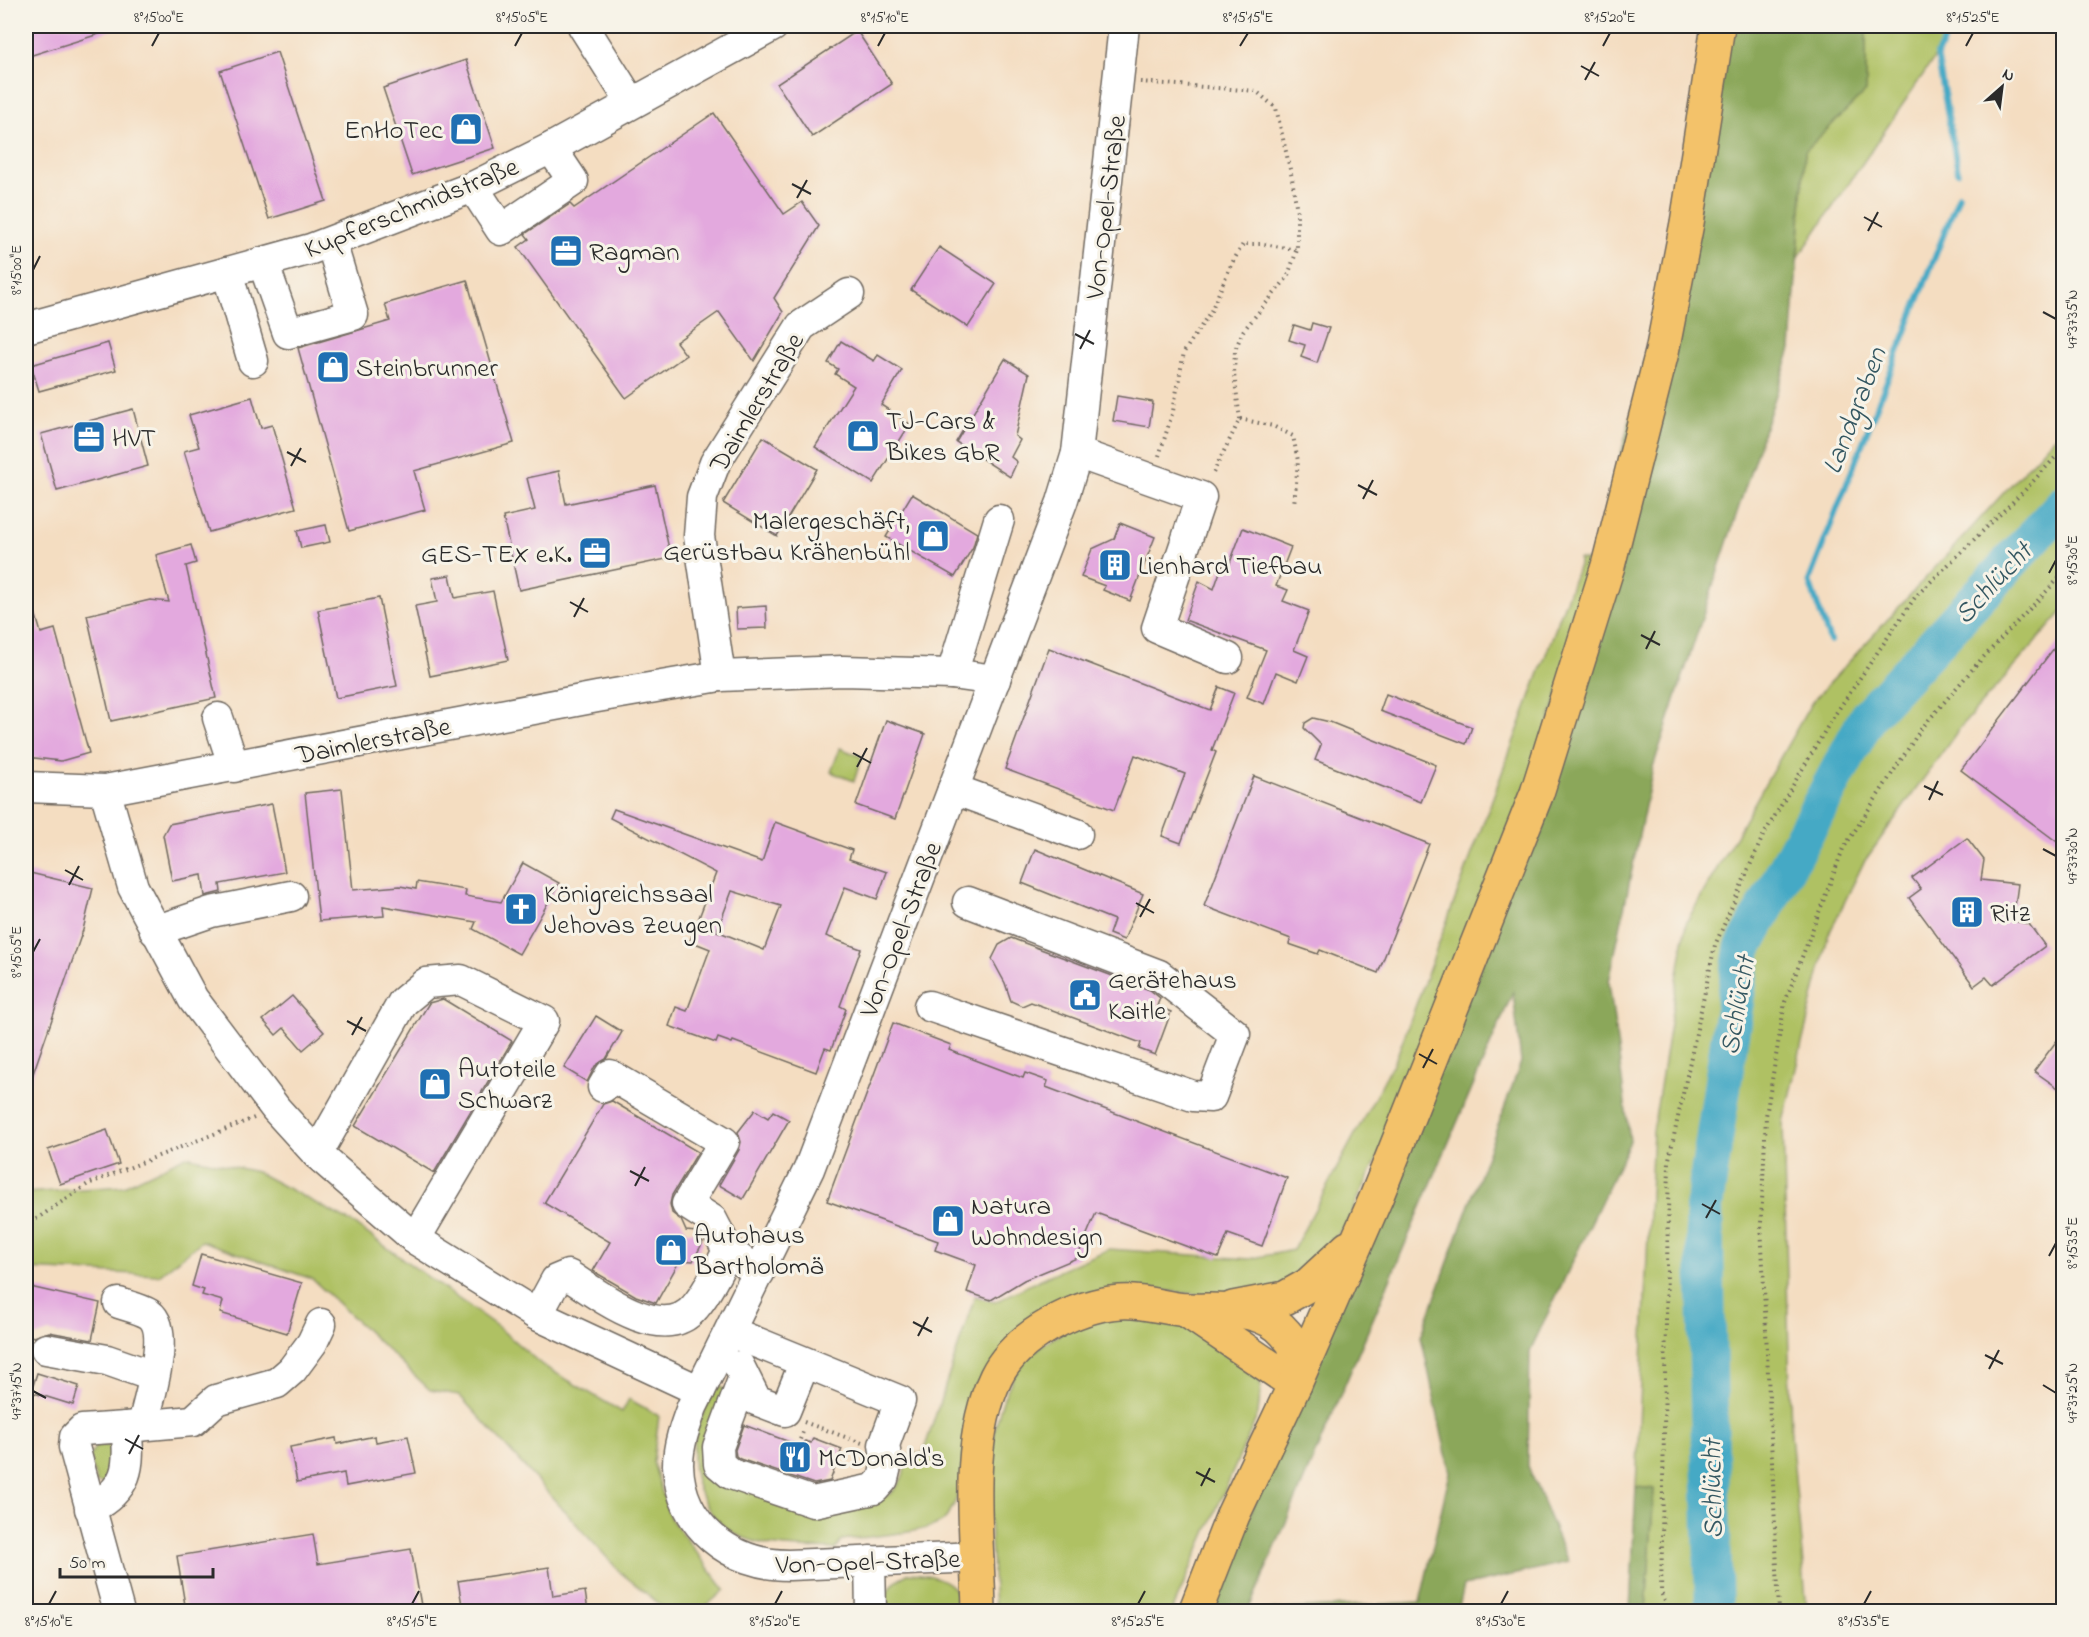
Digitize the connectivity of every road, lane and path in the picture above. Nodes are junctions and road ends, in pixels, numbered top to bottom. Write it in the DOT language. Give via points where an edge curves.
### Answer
graph roads {
  1 [pos="583,26"];
  2 [pos="773,26"];
  3 [pos="1124,26"];
  4 [pos="1718,26"];
  5 [pos="1119,80"];
  6 [pos="631,102"];
  7 [pos="551,148"];
  8 [pos="465,191"];
  9 [pos="480,231"];
  10 [pos="331,242"];
  11 [pos="1297,250"];
  12 [pos="262,262"];
  13 [pos="227,272"];
  14 [pos="849,294"];
  15 [pos="26,328"];
  16 [pos="253,361"];
  17 [pos="1240,419"];
  18 [pos="2064,448"];
  19 [pos="1077,453"];
  20 [pos="1148,478"];
  21 [pos="1201,498"];
  22 [pos="1294,505"];
  23 [pos="999,520"];
  24 [pos="2064,573"];
  25 [pos="1228,658"];
  26 [pos="952,674"];
  27 [pos="720,676"];
  28 [pos="995,680"];
  29 [pos="218,718"];
  30 [pos="234,767"];
  31 [pos="26,787"];
  32 [pos="953,789"];
  33 [pos="105,790"];
  34 [pos="1077,834"];
  35 [pos="291,896"];
  36 [pos="968,902"];
  37 [pos="155,931"];
  38 [pos="928,1006"];
  39 [pos="603,1087"];
  40 [pos="276,1108"];
  41 [pos="318,1154"];
  42 [pos="26,1226"];
  43 [pos="1358,1238"];
  44 [pos="416,1239"];
  45 [pos="728,1251"];
  46 [pos="759,1273"];
  47 [pos="119,1303"];
  48 [pos="1229,1309"];
  49 [pos="1186,1310"];
  50 [pos="537,1315"];
  51 [pos="321,1324"];
  52 [pos="729,1335"];
  53 [pos="46,1349"];
  54 [pos="804,1364"];
  55 [pos="153,1376"];
  56 [pos="744,1377"];
  57 [pos="1295,1384"];
  58 [pos="700,1390"];
  59 [pos="796,1417"];
  60 [pos="134,1426"];
  61 [pos="798,1445"];
  62 [pos="885,1448"];
  63 [pos="90,1509"];
  64 [pos="978,1557"];
  65 [pos="870,1561"];
  66 [pos="119,1611"];
  67 [pos="871,1611"];
  68 [pos="980,1611"];
  69 [pos="1195,1611"];
  70 [pos="1670,1611"];
  71 [pos="1779,1611"];
  1 -- 6 [label="street"];
  2 -- 6 [label="street, Kupferschmidstraße"];
  3 -- 5 [label="street, Von-Opel-Straße"];
  4 -- 43 [label="main road" via="1662,352 1608,566 1537,794"];
  5 -- 11 [label="path" via="1256,91 1276,108 1292,178"];
  5 -- 19 [label="street, Von-Opel-Straße"];
  6 -- 7 [label="street, Kupferschmidstraße"];
  7 -- 8 [label="street, Kupferschmidstraße"];
  7 -- 8 [label="street" via="573,180 501,230"];
  8 -- 9 [label="street"];
  8 -- 10 [label="street, Kupferschmidstraße"];
  10 -- 12 [label="street, Kupferschmidstraße"];
  10 -- 12 [label="street" via="353,315 288,333"];
  11 -- 17 [label="path" via="1287,278 1243,331 1235,350"];
  11 -- 20 [label="path" via="1243,244 1211,311 1184,352 1163,446"];
  12 -- 13 [label="street, Kupferschmidstraße"];
  13 -- 15 [label="street, Kupferschmidstraße"];
  13 -- 16 [label="street"];
  14 -- 27 [label="street, Daimlerstraße" via="801,326 715,463 702,497 699,536"];
  17 -- 21 [label="path"];
  17 -- 22 [label="path" via="1273,426 1293,436 1298,461"];
  18 -- 70 [label="path" via="1916,596 1832,719 1763,836 1715,945 1669,1159 1661,1593"];
  19 -- 20 [label="street"];
  19 -- 28 [label="street, Von-Opel-Straße"];
  20 -- 21 [label="street"];
  21 -- 25 [label="street" via="1157,627"];
  23 -- 26 [label="street"];
  24 -- 71 [label="path" via="1921,729 1843,849 1785,1002 1766,1116 1761,1223"];
  26 -- 27 [label="street, Daimlerstraße" via="843,671"];
  26 -- 28 [label="street, Daimlerstraße"];
  27 -- 30 [label="street, Daimlerstraße" via="360,734"];
  28 -- 32 [label="street, Von-Opel-Straße"];
  29 -- 30 [label="street"];
  30 -- 33 [label="street, Daimlerstraße"];
  31 -- 33 [label="street, Daimlerstraße"];
  32 -- 34 [label="street"];
  32 -- 46 [label="street, Von-Opel-Straße" via="809,1169"];
  33 -- 37 [label="street" via="134,887"];
  35 -- 37 [label="street" via="211,912"];
  36 -- 38 [label="street" via="1159,975 1235,1034 1219,1076 1211,1096 1193,1096"];
  37 -- 40 [label="street" via="193,999"];
  39 -- 45 [label="street" via="610,1075 724,1142 687,1204 712,1220"];
  40 -- 41 [label="street"];
  40 -- 42 [label="path" via="88,1184"];
  41 -- 44 [label="street"];
  41 -- 44 [label="street" via="403,1002 426,983 461,980 544,1020"];
  43 -- 48 [label="main road" via="1308,1285 1285,1298"];
  43 -- 57 [label="main road"];
  44 -- 50 [label="street"];
  45 -- 46 [label="street"];
  45 -- 50 [label="street" via="696,1307 686,1316 664,1323 631,1312 568,1275 556,1280"];
  46 -- 52 [label="street, Von-Opel-Straße"];
  47 -- 55 [label="street" via="150,1314 159,1328 160,1347"];
  48 -- 49 [label="main road"];
  48 -- 57 [label="main road" via="1254,1314 1279,1326 1294,1345"];
  49 -- 57 [label="main road"];
  49 -- 64 [label="main road" via="1121,1302 1094,1306 1055,1320 1024,1343 997,1375 983,1412 978,1443"];
  50 -- 58 [label="street"];
  51 -- 60 [label="street" via="292,1370 277,1383 216,1400 193,1421"];
  52 -- 54 [label="street"];
  52 -- 56 [label="street"];
  52 -- 58 [label="street, Von-Opel-Straße"];
  53 -- 55 [label="street" via="106,1360"];
  54 -- 59 [label="street"];
  54 -- 62 [label="street" via="900,1401"];
  55 -- 60 [label="street"];
  56 -- 59 [label="street" via="756,1400"];
  56 -- 62 [label="street" via="718,1447 719,1464 731,1474 813,1502 874,1489 887,1462"];
  57 -- 69 [label="main road" via="1233,1515"];
  58 -- 65 [label="street, Von-Opel-Straße" via="682,1433 678,1465 686,1502 707,1534 731,1552 759,1563"];
  59 -- 61 [label="path"];
  59 -- 62 [label="path"];
  60 -- 63 [label="street" via="127,1471 112,1495"];
  60 -- 63 [label="street" via="82,1430 75,1437 74,1448"];
  63 -- 66 [label="street"];
  64 -- 65 [label="street, Von-Opel-Straße"];
  64 -- 68 [label="main road"];
  65 -- 67 [label="street"];
}
